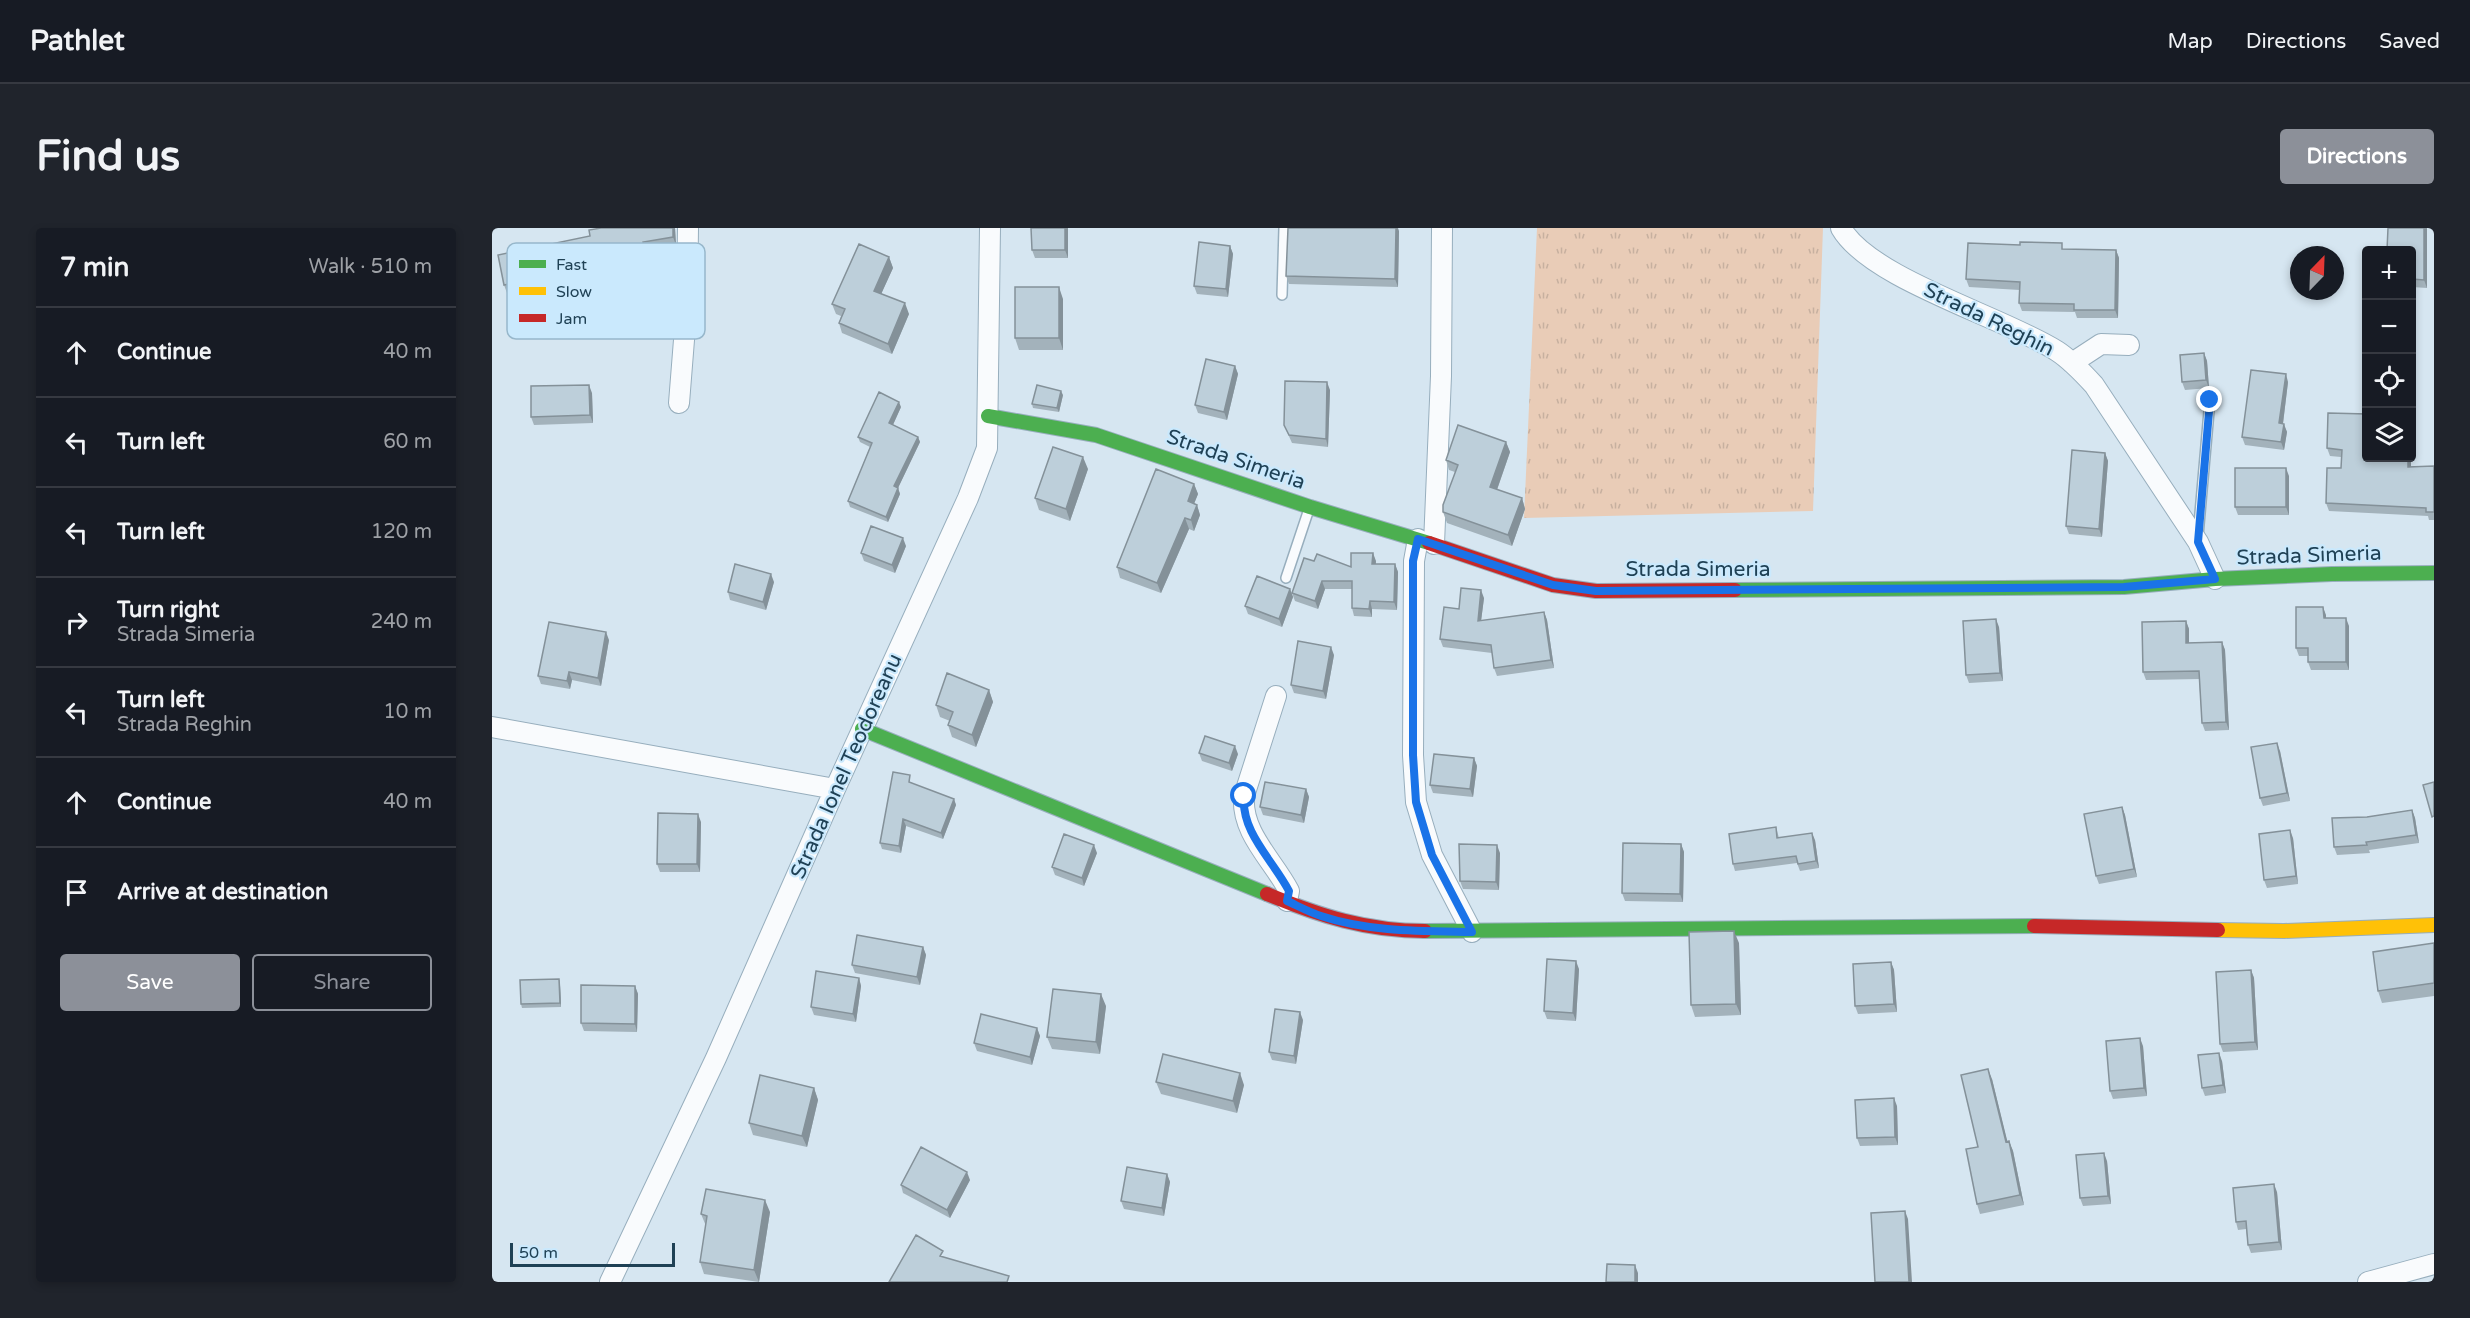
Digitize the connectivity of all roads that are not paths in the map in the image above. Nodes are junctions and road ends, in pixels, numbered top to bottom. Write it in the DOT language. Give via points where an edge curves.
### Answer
graph roads {
  1 [pos="688,228"];
  2 [pos="990,228"];
  3 [pos="1284,228"];
  4 [pos="1442,228"];
  5 [pos="1841,228"];
  6 [pos="688,243"];
  7 [pos="1282,295"];
  8 [pos="684,339"];
  9 [pos="2129,345"];
  10 [pos="2072,363"];
  11 [pos="2210,400"];
  12 [pos="680,403"];
  13 [pos="988,416"];
  14 [pos="1310,507"];
  15 [pos="1426,542"];
  16 [pos="2198,542"];
  17 [pos="2434,573"];
  18 [pos="1286,578"];
  19 [pos="2215,579"];
  20 [pos="1276,696"];
  21 [pos="492,727"];
  22 [pos="862,729"];
  23 [pos="835,789"];
  24 [pos="1287,901"];
  25 [pos="2434,925"];
  26 [pos="1472,932"];
  27 [pos="2434,1264"];
  28 [pos="610,1282"];
  29 [pos="2368,1282"];
  1 -- 6 [label="street"];
  2 -- 13 [label="street, Strada Ionel Teodoreanu"];
  3 -- 7 [label="lane"];
  4 -- 15 [label="street" via="1441,376"];
  5 -- 10 [label="street, Strada Reghin" via="1858,246 1903,276 2034,338"];
  8 -- 12 [label="street"];
  9 -- 10 [label="street" via="2101,344"];
  10 -- 16 [label="street, Strada Reghin" via="2094,385"];
  11 -- 16 [label="lane"];
  13 -- 14 [label="street, Strada Simeria" via="1096,435"];
  13 -- 22 [label="street, Strada Ionel Teodoreanu" via="987,448 969,498"];
  14 -- 15 [label="street, Strada Simeria"];
  14 -- 18 [label="lane"];
  15 -- 19 [label="street, Strada Simeria" via="1553,585 1596,591 2124,587"];
  15 -- 26 [label="street" via="1413,561 1416,802 1432,855"];
  16 -- 19 [label="street, Strada Reghin"];
  17 -- 19 [label="street, Strada Simeria"];
  20 -- 24 [label="street" via="1244,796 1243,811 1289,891"];
  21 -- 23 [label="street"];
  22 -- 23 [label="street, Strada Ionel Teodoreanu"];
  22 -- 24 [label="street"];
  23 -- 28 [label="street, Strada Ionel Teodoreanu" via="716,1058"];
  24 -- 26 [label="street" via="1321,916 1361,925 1405,931"];
  25 -- 26 [label="street" via="2284,931 1976,925"];
  27 -- 29 [label="street"];
}
